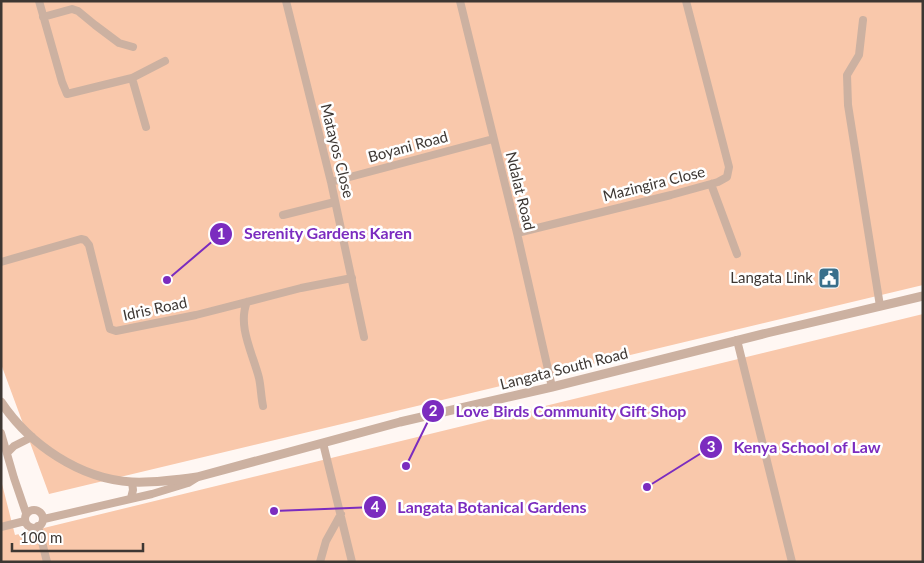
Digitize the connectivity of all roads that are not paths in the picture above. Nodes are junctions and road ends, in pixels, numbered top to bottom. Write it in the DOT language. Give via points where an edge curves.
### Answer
graph roads {
  1 [pos="39,1"];
  2 [pos="286,1"];
  3 [pos="460,1"];
  4 [pos="686,1"];
  5 [pos="43,17"];
  6 [pos="863,20"];
  7 [pos="133,47"];
  8 [pos="165,61"];
  9 [pos="132,78"];
  10 [pos="146,127"];
  11 [pos="493,139"];
  12 [pos="331,182"];
  13 [pos="712,184"];
  14 [pos="335,202"];
  15 [pos="283,214"];
  16 [pos="517,233"];
  17 [pos="737,254"];
  18 [pos="1,262"];
  19 [pos="352,278"];
  20 [pos="923,296"];
  21 [pos="247,302"];
  22 [pos="880,306"];
  23 [pos="364,337"];
  24 [pos="737,340"];
  25 [pos="552,387"];
  26 [pos="1,402"];
  27 [pos="263,406"];
  28 [pos="1,432"];
  29 [pos="32,437"];
  30 [pos="323,443"];
  31 [pos="8,452"];
  32 [pos="197,477"];
  33 [pos="132,482"];
  34 [pos="131,498"];
  35 [pos="340,514"];
  36 [pos="26,517"];
  37 [pos="44,519"];
  38 [pos="38,526"];
  39 [pos="1,527"];
  40 [pos="47,562"];
  41 [pos="320,562"];
  42 [pos="352,562"];
  43 [pos="792,562"];
  1 -- 5 [label="street"];
  2 -- 12 [label="street, Matayos Close"];
  3 -- 11 [label="street, Ndalat Road"];
  4 -- 13 [label="street, Mazingira Close" via="729,167 727,178"];
  5 -- 7 [label="street" via="78,10 119,43"];
  5 -- 9 [label="street" via="67,94"];
  6 -- 22 [label="street" via="859,56 847,74 848,105"];
  8 -- 9 [label="street"];
  9 -- 10 [label="street"];
  11 -- 12 [label="street, Boyani Road"];
  11 -- 16 [label="street, Ndalat Road"];
  12 -- 14 [label="street, Matayos Close"];
  13 -- 16 [label="street, Mazingira Close"];
  13 -- 17 [label="street"];
  14 -- 15 [label="street"];
  14 -- 19 [label="street, Matayos Close"];
  16 -- 25 [label="street, Ndalat Road"];
  18 -- 21 [label="street, Idris Road" via="85,240 113,331"];
  19 -- 21 [label="street, Idris Road"];
  19 -- 23 [label="street, Matayos Close"];
  20 -- 22 [label="street, Langata South Road"];
  21 -- 27 [label="street" via="244,321 260,380"];
  22 -- 24 [label="street, Langata South Road"];
  24 -- 25 [label="street, Langata South Road"];
  24 -- 43 [label="street"];
  25 -- 30 [label="street, Langata South Road"];
  26 -- 29 [label="street, Langata South Road"];
  28 -- 31 [label="street"];
  29 -- 31 [label="street"];
  29 -- 33 [label="street, Langata South Road" via="74,466"];
  30 -- 32 [label="street, Langata South Road"];
  30 -- 35 [label="street"];
  31 -- 36 [label="street"];
  32 -- 33 [label="street, Langata South Road"];
  32 -- 34 [label="street" via="188,483"];
  33 -- 34 [label="street"];
  34 -- 37 [label="street"];
  35 -- 41 [label="street" via="326,541"];
  35 -- 42 [label="street"];
  36 -- 37 [label="street" via="31,510 37,510"];
  36 -- 38 [label="street" via="30,527"];
  36 -- 39 [label="street"];
  37 -- 38 [label="street"];
  38 -- 40 [label="street"];
}
